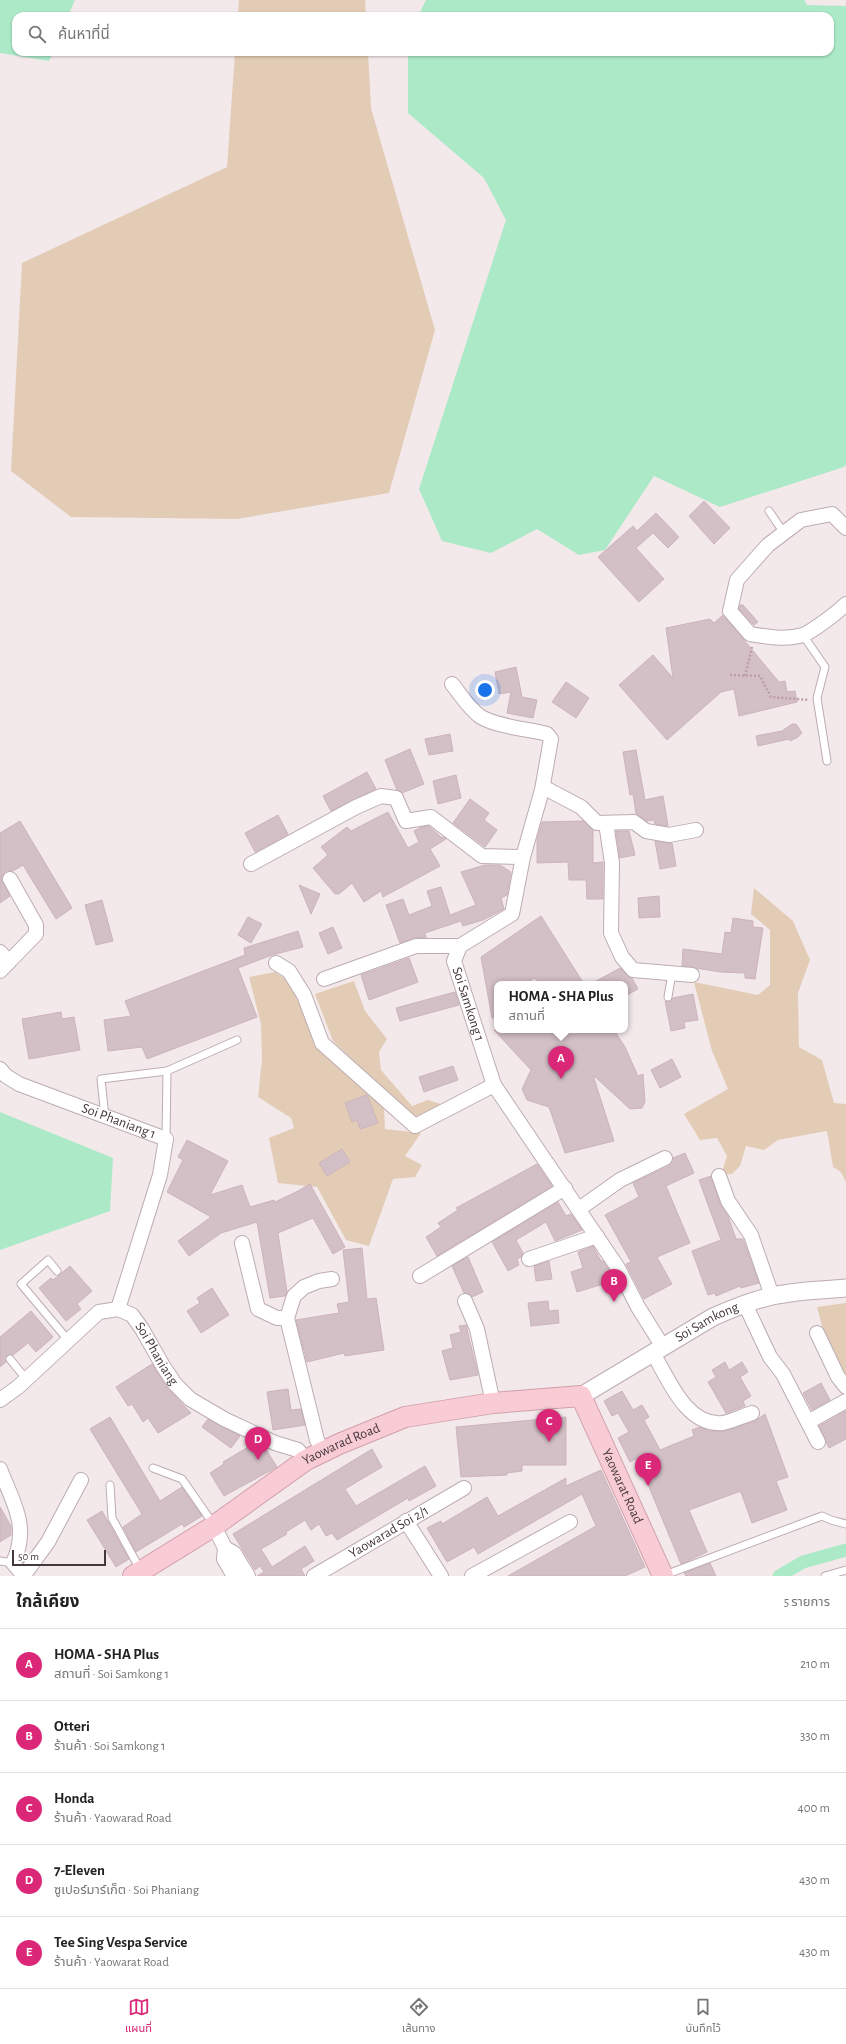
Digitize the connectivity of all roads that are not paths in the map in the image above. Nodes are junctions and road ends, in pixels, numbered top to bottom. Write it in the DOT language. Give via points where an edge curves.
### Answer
graph roads {
  1 [pos="769,511"];
  2 [pos="846,528"];
  3 [pos="784,533"];
  4 [pos="846,604"];
  5 [pos="803,634"];
  6 [pos="452,684"];
  7 [pos="827,762"];
  8 [pos="542,787"];
  9 [pos="606,823"];
  10 [pos="696,830"];
  11 [pos="523,857"];
  12 [pos="251,864"];
  13 [pos="10,879"];
  14 [pos="460,946"];
  15 [pos="3,962"];
  16 [pos="276,964"];
  17 [pos="672,973"];
  18 [pos="692,975"];
  19 [pos="324,979"];
  20 [pos="668,997"];
  21 [pos="237,1040"];
  22 [pos="0,1069"];
  23 [pos="168,1071"];
  24 [pos="494,1085"];
  25 [pos="105,1117"];
  26 [pos="166,1139"];
  27 [pos="664,1158"];
  28 [pos="719,1176"];
  29 [pos="565,1188"];
  30 [pos="579,1209"];
  31 [pos="598,1236"];
  32 [pos="242,1243"];
  33 [pos="529,1259"];
  34 [pos="57,1271"];
  35 [pos="420,1276"];
  36 [pos="332,1279"];
  37 [pos="846,1288"];
  38 [pos="772,1296"];
  39 [pos="465,1301"];
  40 [pos="745,1304"];
  41 [pos="118,1309"];
  42 [pos="287,1318"];
  43 [pos="817,1333"];
  44 [pos="68,1340"];
  45 [pos="658,1350"];
  46 [pos="10,1359"];
  47 [pos="26,1379"];
  48 [pos="846,1387"];
  49 [pos="581,1396"];
  50 [pos="0,1400"];
  51 [pos="846,1401"];
  52 [pos="494,1403"];
  53 [pos="752,1413"];
  54 [pos="808,1422"];
  55 [pos="818,1442"];
  56 [pos="314,1456"];
  57 [pos="152,1468"];
  58 [pos="0,1469"];
  59 [pos="81,1480"];
  60 [pos="110,1485"];
  61 [pos="464,1488"];
  62 [pos="406,1521"];
  63 [pos="570,1522"];
  64 [pos="846,1524"];
  65 [pos="214,1526"];
  66 [pos="225,1548"];
  67 [pos="6,1562"];
  68 [pos="846,1570"];
  69 [pos="137,1574"];
  70 [pos="24,1576"];
  71 [pos="234,1576"];
  72 [pos="248,1576"];
  73 [pos="314,1576"];
  74 [pos="441,1576"];
  75 [pos="472,1576"];
  76 [pos="662,1576"];
  77 [pos="825,1576"];
  1 -- 3 [label="lane"];
  2 -- 3 [label="street" via="832,514 801,520"];
  3 -- 5 [label="street" via="768,545 737,580 730,611 750,634 776,638"];
  4 -- 5 [label="street"];
  5 -- 7 [label="lane" via="825,667 818,700"];
  6 -- 8 [label="street, Soi Samkong 1" via="481,717 550,736"];
  8 -- 9 [label="street" via="581,807 597,823"];
  8 -- 11 [label="street, Soi Samkong 1"];
  9 -- 10 [label="street" via="634,822 646,831 669,835"];
  9 -- 17 [label="street" via="612,863 611,934 615,945 633,970"];
  11 -- 12 [label="street" via="482,856 431,817 406,821 396,798 381,796"];
  11 -- 14 [label="street, Soi Samkong 1" via="512,914"];
  13 -- 15 [label="street" via="36,925 36,934"];
  14 -- 19 [label="street" via="416,946"];
  14 -- 24 [label="street, Soi Samkong 1" via="454,961"];
  16 -- 24 [label="street" via="289,971 304,995 322,1043 415,1126"];
  17 -- 18 [label="street"];
  17 -- 20 [label="lane"];
  21 -- 23 [label="lane"];
  22 -- 25 [label="street, Soi Phaniang 1" via="19,1084"];
  23 -- 25 [label="lane" via="101,1079"];
  23 -- 26 [label="lane"];
  24 -- 29 [label="street, Soi Samkong 1"];
  25 -- 26 [label="street, Soi Phaniang 1"];
  26 -- 41 [label="street, Soi Phaniang 1" via="160,1175"];
  27 -- 30 [label="street" via="615,1183"];
  28 -- 38 [label="street" via="728,1201 751,1235"];
  29 -- 30 [label="street, Soi Samkong 1"];
  29 -- 35 [label="street"];
  30 -- 31 [label="street, Soi Samkong 1"];
  31 -- 33 [label="street"];
  31 -- 45 [label="street, Soi Samkong 1" via="618,1268"];
  32 -- 42 [label="street" via="258,1309 277,1318"];
  34 -- 44 [label="lane" via="48,1260 21,1284"];
  36 -- 42 [label="street" via="304,1287 294,1296"];
  37 -- 38 [label="street, Soi Samkong" via="790,1292"];
  38 -- 40 [label="street, Soi Samkong"];
  39 -- 52 [label="street" via="477,1329"];
  40 -- 45 [label="street, Soi Samkong" via="713,1317"];
  40 -- 54 [label="street" via="770,1357 784,1374"];
  41 -- 44 [label="street" via="98,1312"];
  41 -- 56 [label="street, Soi Phaniang" via="132,1315 175,1384 190,1399 260,1436"];
  42 -- 56 [label="street" via="317,1440"];
  43 -- 48 [label="street" via="838,1377"];
  44 -- 47 [label="street"];
  45 -- 49 [label="street, Soi Samkong"];
  45 -- 53 [label="street, Soi Samkong 1" via="683,1402 694,1415 709,1422 723,1423"];
  46 -- 47 [label="lane"];
  47 -- 50 [label="street"];
  49 -- 52 [label="main road, Yaowarad Road"];
  49 -- 76 [label="main road, Yaowarat Road"];
  51 -- 54 [label="street"];
  52 -- 56 [label="main road, Yaowarad Road" via="405,1417"];
  54 -- 55 [label="street"];
  56 -- 65 [label="main road, Yaowarad Road"];
  57 -- 65 [label="lane" via="182,1479"];
  58 -- 67 [label="street" via="20,1521 19,1551"];
  59 -- 70 [label="street" via="48,1542"];
  60 -- 69 [label="lane" via="112,1518"];
  61 -- 62 [label="street, Yaowarad Soi 2/1"];
  62 -- 73 [label="street, Yaowarad Soi 2/1"];
  62 -- 74 [label="street"];
  63 -- 75 [label="street"];
  64 -- 76 [label="lane" via="822,1516"];
  65 -- 66 [label="street"];
  65 -- 69 [label="main road, Yaowarad Road"];
  66 -- 71 [label="street" via="224,1559"];
  66 -- 72 [label="street" via="234,1553"];
  67 -- 70 [label="street"];
  68 -- 77 [label="lane"];
}
